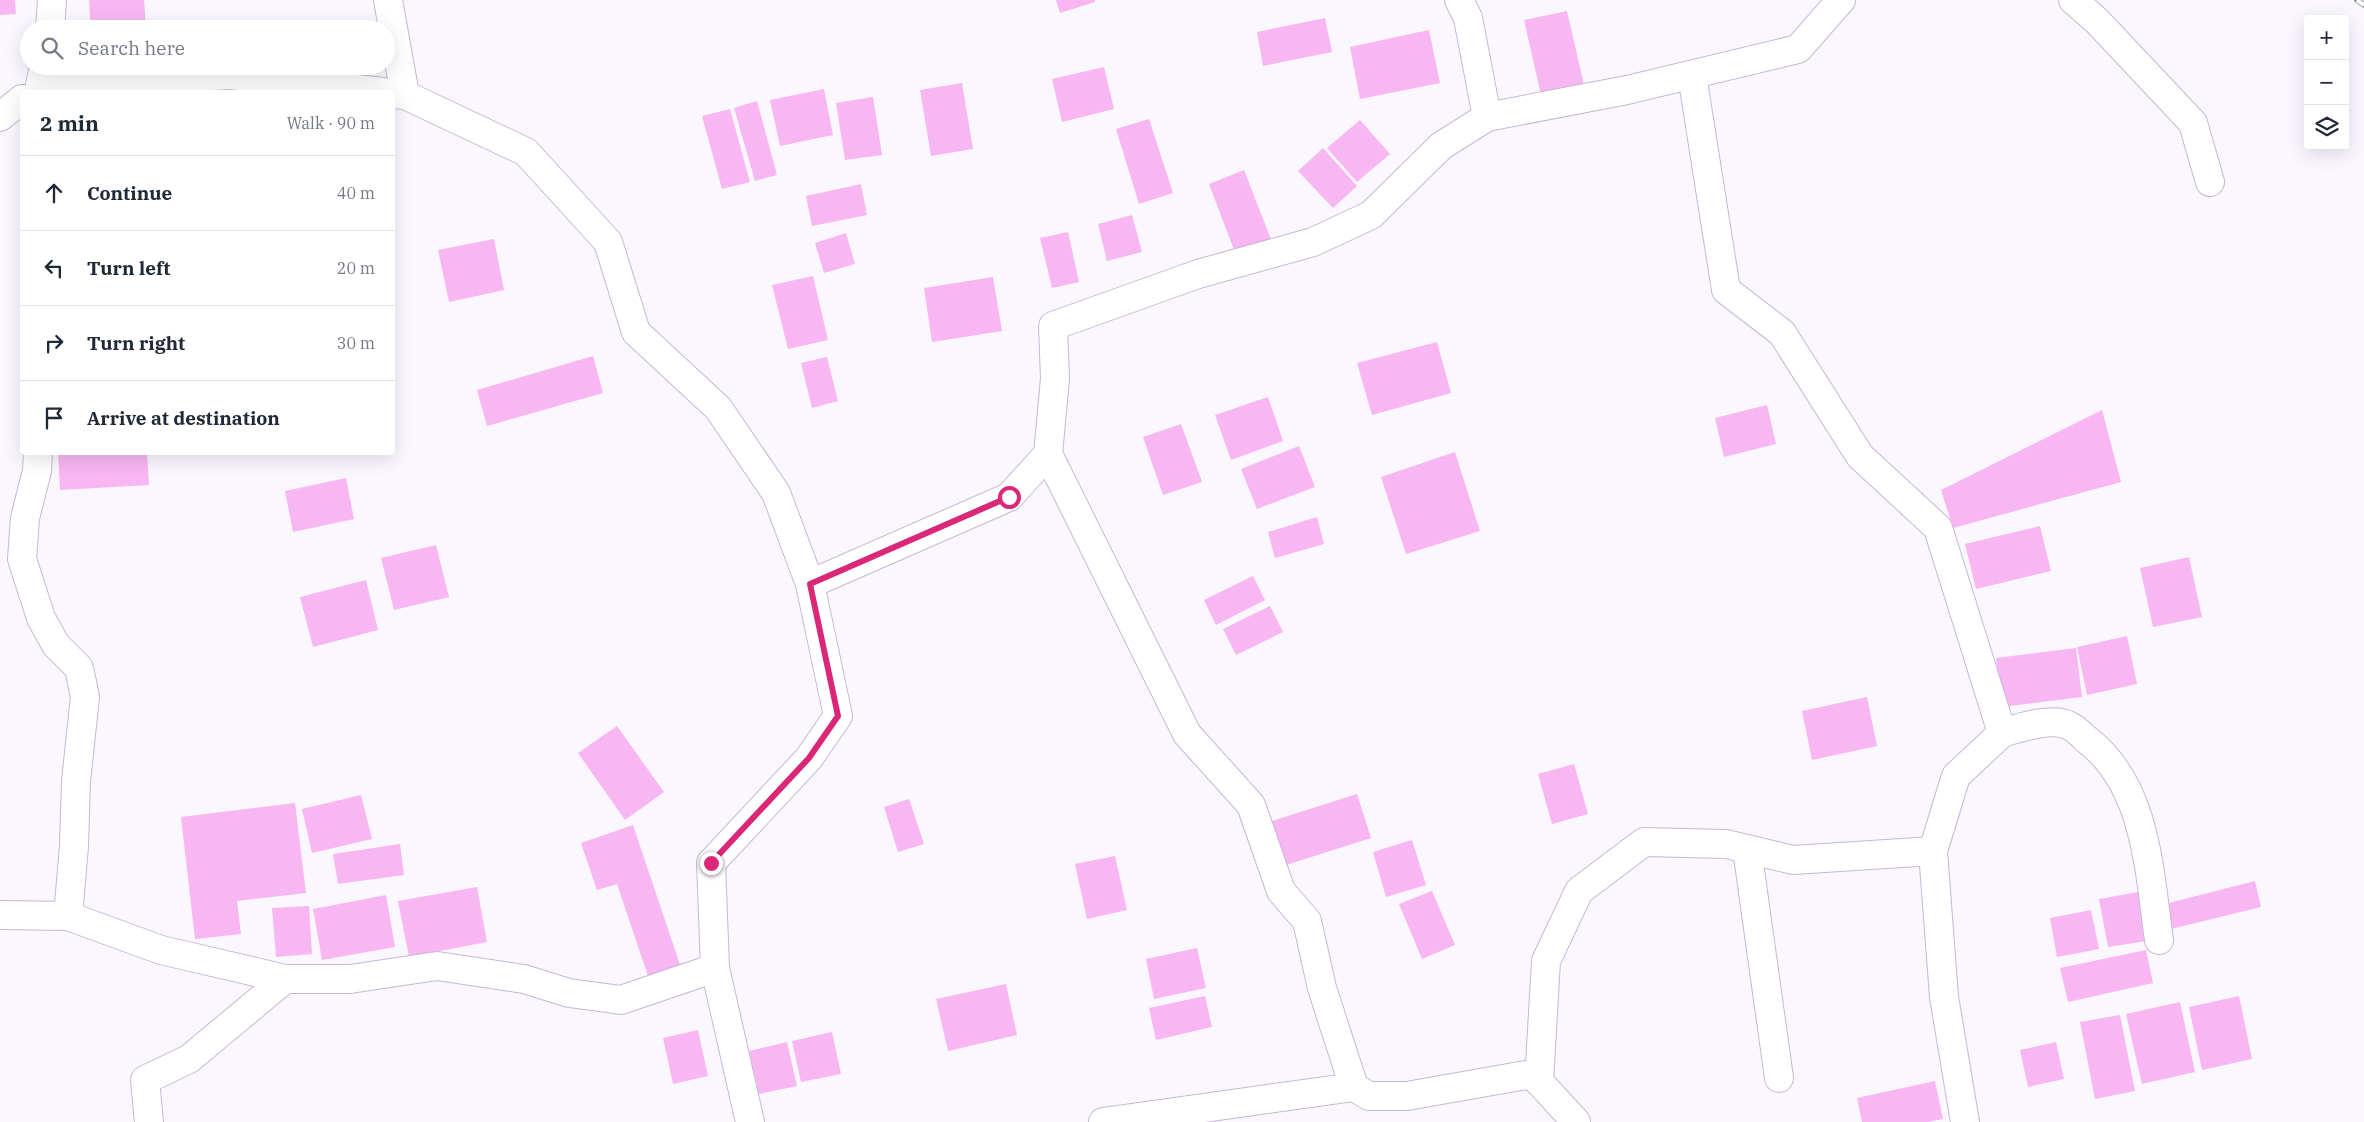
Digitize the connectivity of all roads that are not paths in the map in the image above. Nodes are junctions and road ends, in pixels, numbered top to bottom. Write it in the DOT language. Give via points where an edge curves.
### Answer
graph roads {
  1 [pos="52,0"];
  2 [pos="388,0"];
  3 [pos="1459,0"];
  4 [pos="1841,0"];
  5 [pos="2073,0"];
  6 [pos="51,20"];
  7 [pos="389,20"];
  8 [pos="230,75"];
  9 [pos="230,75"];
  10 [pos="393,75"];
  11 [pos="1692,75"];
  12 [pos="35,87"];
  13 [pos="359,90"];
  14 [pos="394,90"];
  15 [pos="395,94"];
  16 [pos="20,100"];
  17 [pos="0,117"];
  18 [pos="1487,117"];
  19 [pos="2210,182"];
  20 [pos="1048,454"];
  21 [pos="38,455"];
  22 [pos="810,584"];
  23 [pos="2002,733"];
  24 [pos="1747,849"];
  25 [pos="1933,851"];
  26 [pos="0,915"];
  27 [pos="68,916"];
  28 [pos="2159,940"];
  29 [pos="715,968"];
  30 [pos="285,979"];
  31 [pos="1780,1078"];
  32 [pos="1539,1082"];
  33 [pos="1354,1087"];
  34 [pos="149,1122"];
  35 [pos="750,1122"];
  36 [pos="1103,1122"];
  37 [pos="1576,1122"];
  38 [pos="1965,1122"];
  1 -- 6 [label="street"];
  2 -- 7 [label="street"];
  3 -- 18 [label="street" via="1468,18"];
  4 -- 11 [label="street" via="1798,49"];
  5 -- 19 [label="street" via="2098,21 2193,123"];
  8 -- 12 [label="street"];
  9 -- 13 [label="street"];
  10 -- 14 [label="street"];
  11 -- 18 [label="street"];
  11 -- 23 [label="street" via="1726,290 1782,333 1860,456 1938,528"];
  15 -- 22 [label="street" via="526,152 608,242 636,332 718,408 776,493"];
  16 -- 17 [label="street"];
  18 -- 20 [label="street" via="1441,146 1372,215 1313,242 1198,274 1053,326 1055,379"];
  20 -- 22 [label="street" via="1009,497"];
  20 -- 33 [label="street" via="1187,734 1251,805 1281,891 1307,920 1322,988"];
  21 -- 27 [label="street" via="25,518 22,559 41,618 56,645 79,668 84,697"];
  22 -- 29 [label="street" via="838,716 809,758 711,863"];
  23 -- 25 [label="street" via="1956,776"];
  23 -- 28 [label="street" via="2034,723 2068,724 2113,764 2139,820"];
  24 -- 25 [label="street" via="1793,860"];
  24 -- 31 [label="street"];
  24 -- 32 [label="street" via="1726,844 1644,842 1579,891 1546,961"];
  25 -- 38 [label="street" via="1944,997"];
  26 -- 27 [label="street"];
  27 -- 30 [label="street" via="161,950"];
  29 -- 30 [label="street" via="621,1000 569,993 524,979 437,966 350,979"];
  29 -- 35 [label="street"];
  30 -- 34 [label="street" via="189,1059 145,1080"];
  32 -- 33 [label="street" via="1532,1074 1407,1096 1369,1096"];
  32 -- 37 [label="street"];
  33 -- 36 [label="street"];
}
